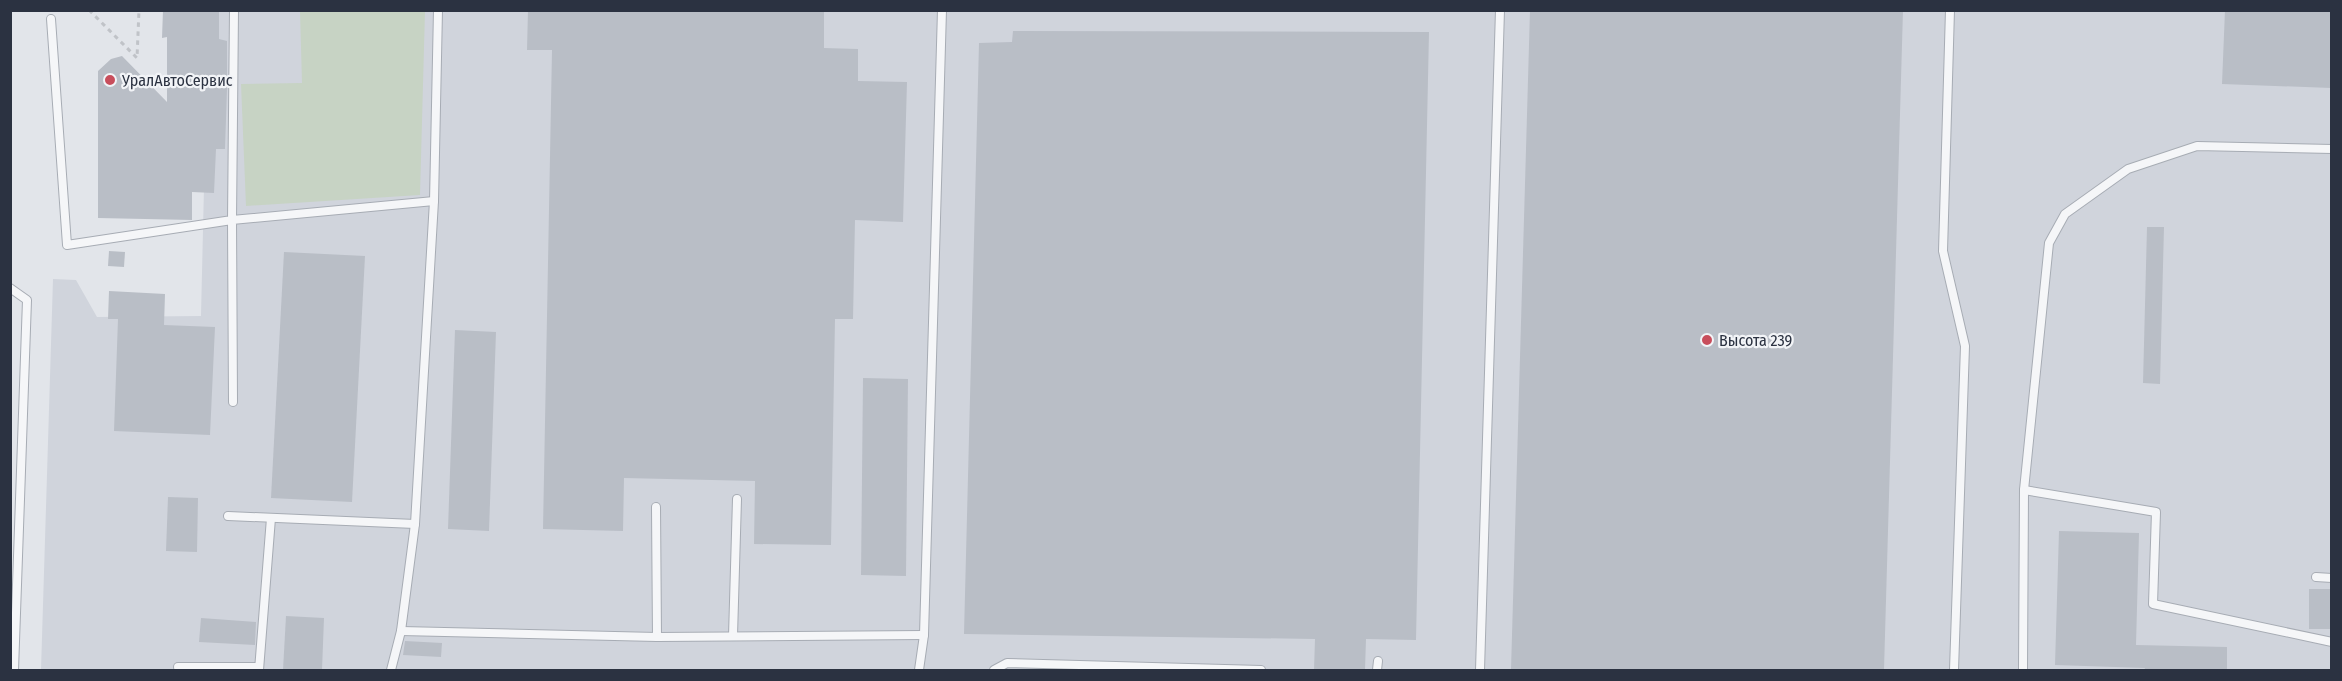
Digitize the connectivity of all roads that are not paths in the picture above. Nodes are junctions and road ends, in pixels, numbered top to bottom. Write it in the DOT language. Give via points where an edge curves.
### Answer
graph roads {
  1 [pos="234,10"];
  2 [pos="438,10"];
  3 [pos="942,10"];
  4 [pos="1500,10"];
  5 [pos="1950,10"];
  6 [pos="51,20"];
  7 [pos="2331,149"];
  8 [pos="434,201"];
  9 [pos="232,220"];
  10 [pos="10,288"];
  11 [pos="233,402"];
  12 [pos="2024,490"];
  13 [pos="737,499"];
  14 [pos="656,507"];
  15 [pos="228,516"];
  16 [pos="271,518"];
  17 [pos="415,524"];
  18 [pos="2316,577"];
  19 [pos="2331,578"];
  20 [pos="401,631"];
  21 [pos="924,635"];
  22 [pos="733,636"];
  23 [pos="657,637"];
  24 [pos="2331,642"];
  25 [pos="178,667"];
  26 [pos="259,669"];
  27 [pos="14,670"];
  28 [pos="391,670"];
  29 [pos="919,670"];
  30 [pos="994,670"];
  31 [pos="1261,670"];
  32 [pos="1480,670"];
  33 [pos="1954,670"];
  34 [pos="2023,670"];
  1 -- 9 [label="lane"];
  2 -- 8 [label="lane"];
  3 -- 21 [label="lane"];
  4 -- 32 [label="lane"];
  5 -- 33 [label="lane" via="1943,251 1965,346"];
  6 -- 9 [label="lane" via="67,245"];
  7 -- 12 [label="lane" via="2197,146 2128,169 2065,214 2049,243"];
  8 -- 9 [label="lane"];
  8 -- 17 [label="lane"];
  9 -- 11 [label="lane"];
  10 -- 27 [label="lane" via="27,300"];
  12 -- 24 [label="lane" via="2156,512 2153,604"];
  12 -- 34 [label="lane"];
  13 -- 22 [label="lane"];
  14 -- 23 [label="lane"];
  15 -- 16 [label="lane"];
  16 -- 17 [label="lane"];
  16 -- 26 [label="lane"];
  17 -- 20 [label="lane"];
  18 -- 19 [label="lane"];
  20 -- 23 [label="lane"];
  20 -- 28 [label="lane"];
  21 -- 22 [label="lane"];
  21 -- 29 [label="lane"];
  22 -- 23 [label="lane"];
  25 -- 26 [label="lane"];
  30 -- 31 [label="lane" via="1007,663"];
}
